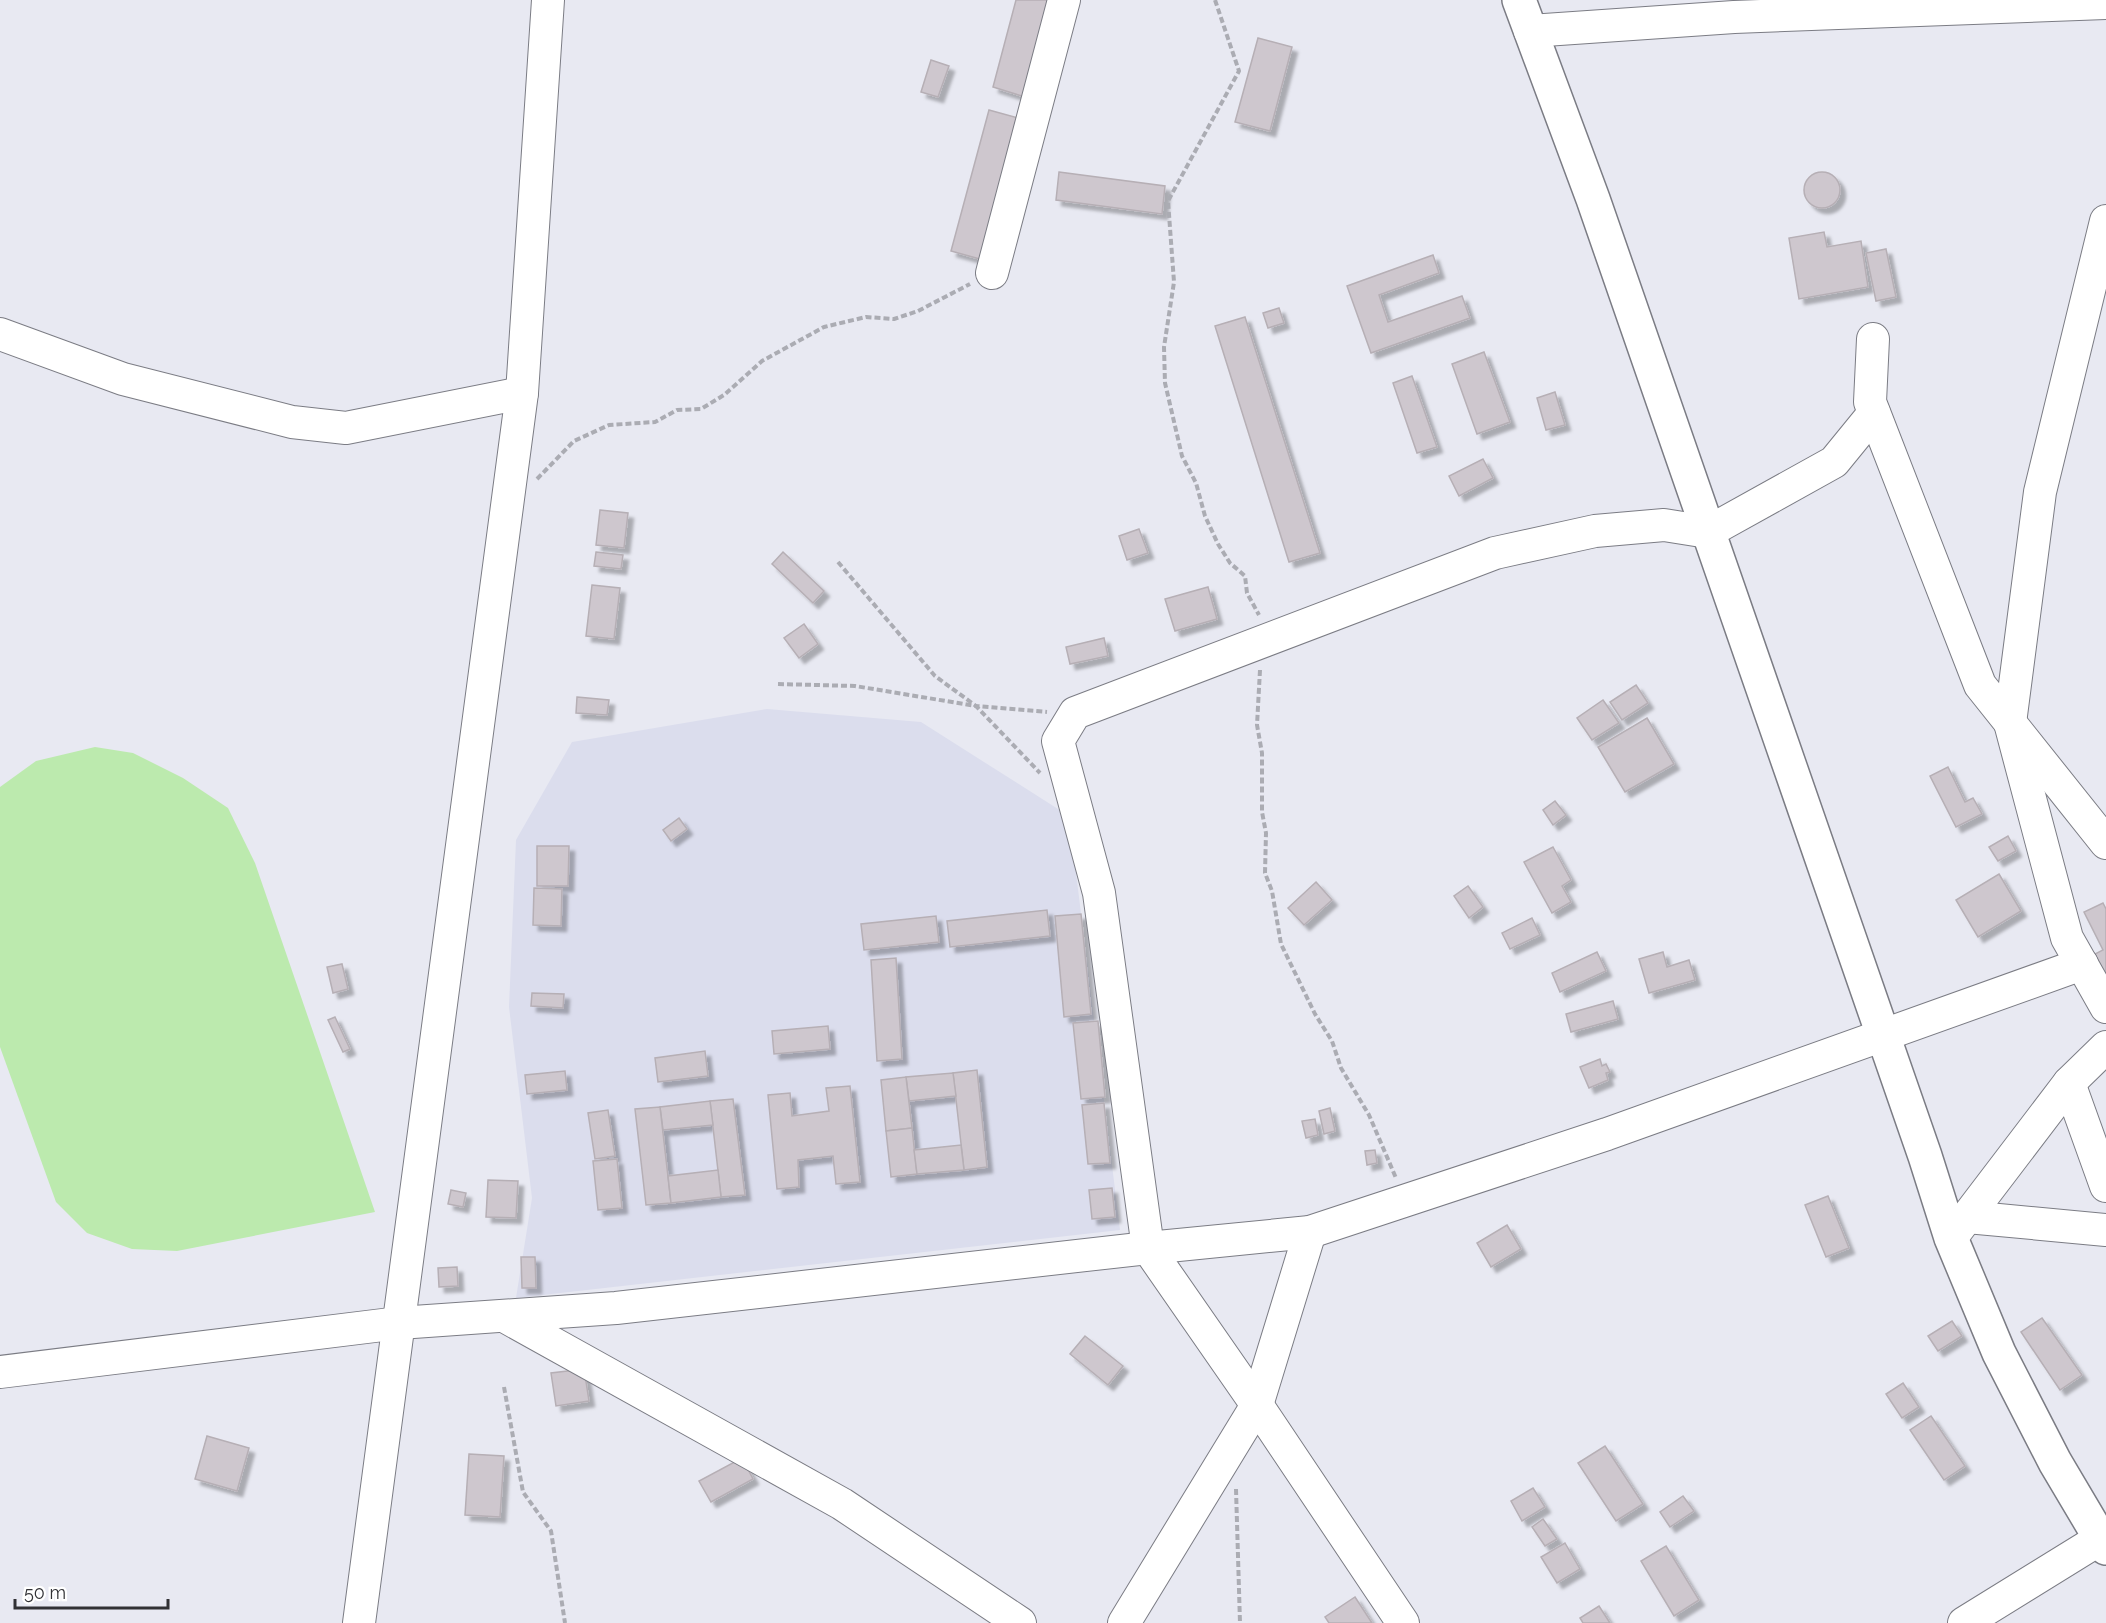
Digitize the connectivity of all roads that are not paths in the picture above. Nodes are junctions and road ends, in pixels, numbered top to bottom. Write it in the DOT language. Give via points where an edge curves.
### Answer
graph roads {
  1 [pos="548,0"];
  2 [pos="1064,0"];
  3 [pos="1519,0"];
  4 [pos="2106,3"];
  5 [pos="1730,5"];
  6 [pos="1530,31"];
  7 [pos="2106,221"];
  8 [pos="992,273"];
  9 [pos="0,334"];
  10 [pos="1873,339"];
  11 [pos="522,393"];
  12 [pos="1874,412"];
  13 [pos="1708,532"];
  14 [pos="2010,723"];
  15 [pos="2106,843"];
  16 [pos="2082,964"];
  17 [pos="2106,1007"];
  18 [pos="1883,1037"];
  19 [pos="2106,1047"];
  20 [pos="2069,1083"];
  21 [pos="2106,1186"];
  22 [pos="1959,1227"];
  23 [pos="2106,1230"];
  24 [pos="1310,1232"];
  25 [pos="1148,1248"];
  26 [pos="504,1316"];
  27 [pos="399,1323"];
  28 [pos="0,1372"];
  29 [pos="1257,1405"];
  30 [pos="2103,1544"];
  31 [pos="359,1623"];
  32 [pos="1020,1623"];
  33 [pos="1124,1623"];
  34 [pos="1403,1623"];
  35 [pos="1964,1623"];
  1 -- 11 [label="street"];
  2 -- 8 [label="street"];
  3 -- 6 [label="main road"];
  4 -- 5 [label="street"];
  5 -- 6 [label="street"];
  6 -- 13 [label="main road" via="1593,199"];
  7 -- 14 [label="street" via="2040,492"];
  9 -- 11 [label="street" via="123,379 292,422 346,428"];
  10 -- 12 [label="street" via="1870,402"];
  11 -- 27 [label="street"];
  12 -- 13 [label="street" via="1834,462"];
  12 -- 14 [label="street" via="1980,685"];
  13 -- 18 [label="main road"];
  13 -- 25 [label="street" via="1664,525 1596,531 1495,553 1075,713 1058,741 1100,893"];
  14 -- 15 [label="street"];
  14 -- 16 [label="street" via="2067,938"];
  16 -- 17 [label="street"];
  16 -- 18 [label="street"];
  18 -- 22 [label="main road"];
  18 -- 24 [label="street"];
  19 -- 20 [label="street"];
  20 -- 21 [label="street"];
  20 -- 22 [label="street"];
  22 -- 23 [label="street"];
  22 -- 30 [label="main road" via="1999,1353"];
  24 -- 25 [label="street"];
  24 -- 29 [label="street"];
  25 -- 26 [label="street" via="616,1308"];
  25 -- 29 [label="street"];
  26 -- 27 [label="street"];
  26 -- 32 [label="street" via="842,1504"];
  27 -- 28 [label="street"];
  27 -- 31 [label="street"];
  29 -- 33 [label="street"];
  29 -- 34 [label="street"];
  30 -- 35 [label="street"];
}
